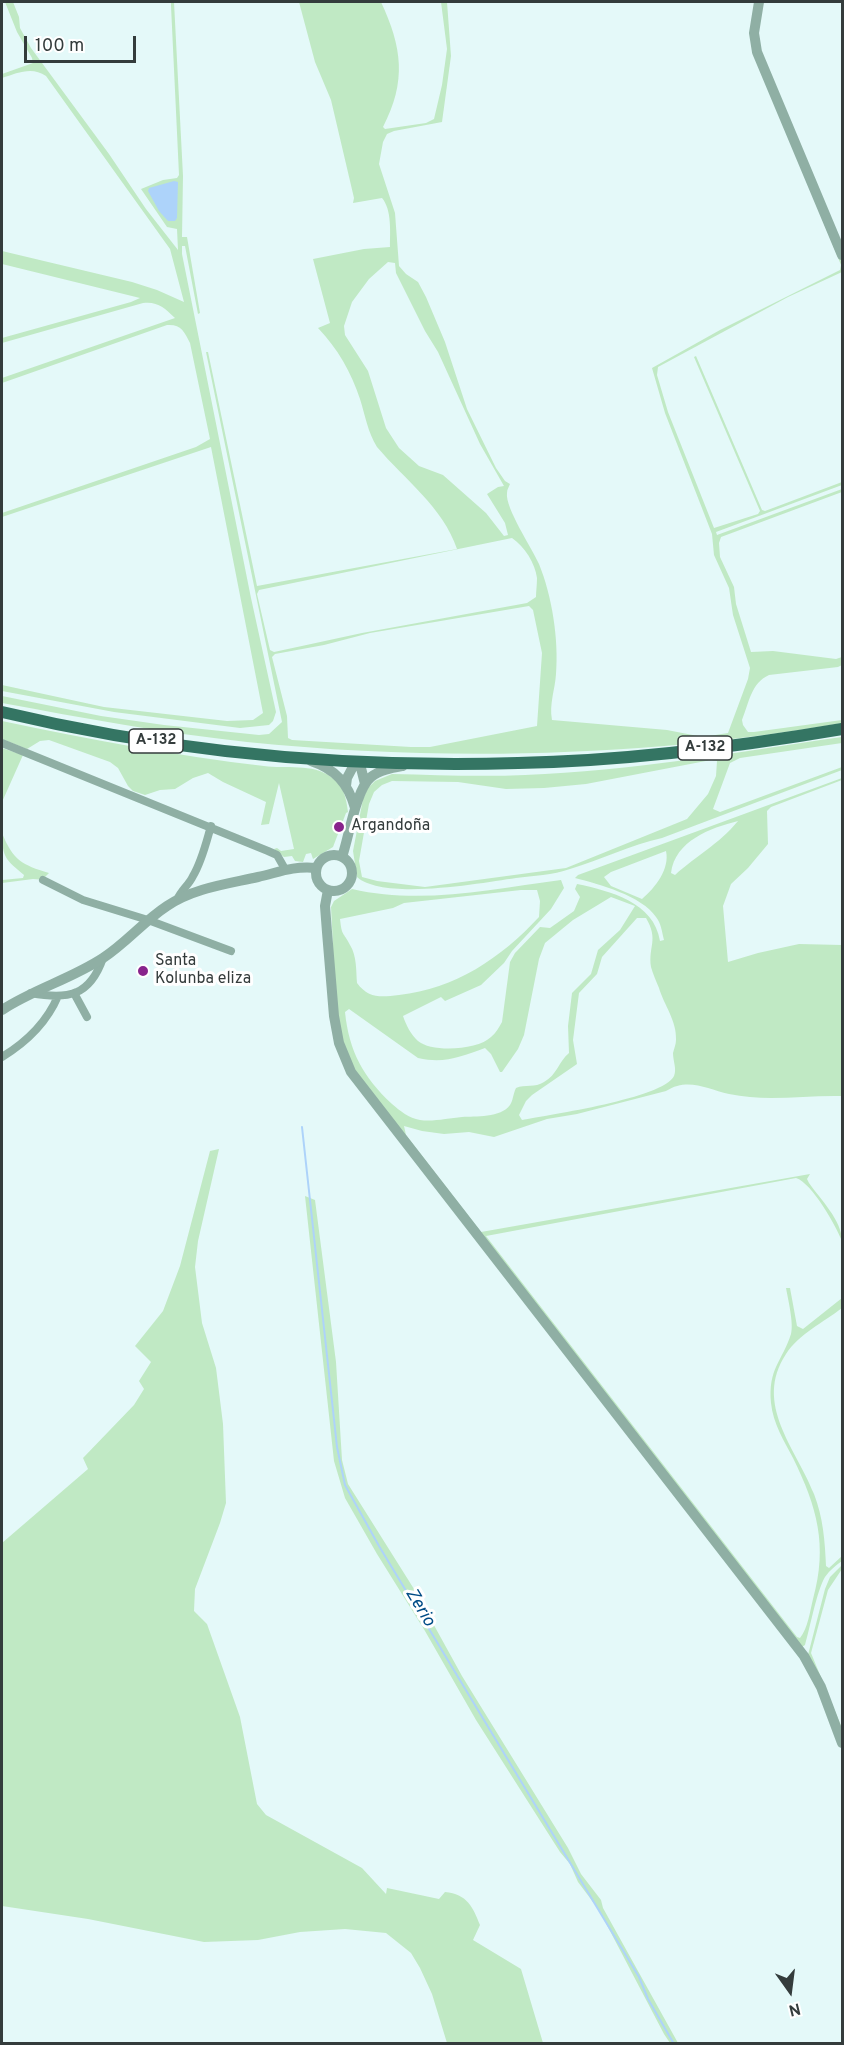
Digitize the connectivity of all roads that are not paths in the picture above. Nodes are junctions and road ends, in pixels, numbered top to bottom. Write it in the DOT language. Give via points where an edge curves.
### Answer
graph roads {
  1 [pos="759,2"];
  2 [pos="843,255"];
  3 [pos="2,712"];
  4 [pos="843,729"];
  5 [pos="2,743"];
  6 [pos="302,758"];
  7 [pos="356,761"];
  8 [pos="425,764"];
  9 [pos="365,784"];
  10 [pos="346,786"];
  11 [pos="355,808"];
  12 [pos="211,826"];
  13 [pos="342,857"];
  14 [pos="316,868"];
  15 [pos="285,869"];
  16 [pos="43,880"];
  17 [pos="328,890"];
  18 [pos="177,900"];
  19 [pos="148,920"];
  20 [pos="231,951"];
  21 [pos="103,958"];
  22 [pos="31,993"];
  23 [pos="74,993"];
  24 [pos="58,996"];
  25 [pos="2,1010"];
  26 [pos="87,1017"];
  27 [pos="2,1058"];
  28 [pos="843,1743"];
  1 -- 2 [label="street" via="754,33 757,52"];
  3 -- 6 [label="main road, A-132" via="201,748"];
  4 -- 8 [label="main road, A-132" via="631,756"];
  5 -- 12 [label="street"];
  6 -- 7 [label="main road, A-132"];
  6 -- 10 [label="street" via="326,766"];
  7 -- 8 [label="main road, A-132"];
  7 -- 9 [label="street"];
  7 -- 10 [label="street"];
  8 -- 9 [label="street" via="384,770"];
  9 -- 11 [label="street"];
  10 -- 11 [label="street"];
  11 -- 13 [label="street"];
  12 -- 15 [label="street" via="277,855"];
  12 -- 18 [label="street" via="192,880"];
  13 -- 14 [label="street" via="325,857"];
  13 -- 17 [label="street" via="352,870 350,881 340,890"];
  14 -- 15 [label="street"];
  14 -- 17 [label="street" via="318,881"];
  15 -- 18 [label="street"];
  16 -- 19 [label="street" via="83,900"];
  17 -- 28 [label="street" via="325,906 335,1022 351,1072 804,1656"];
  18 -- 19 [label="street"];
  19 -- 20 [label="street"];
  19 -- 21 [label="street"];
  21 -- 22 [label="street"];
  21 -- 23 [label="street" via="97,975 81,992"];
  22 -- 24 [label="street"];
  22 -- 25 [label="street"];
  23 -- 24 [label="street"];
  23 -- 26 [label="street"];
  24 -- 27 [label="street" via="36,1030"];
}
